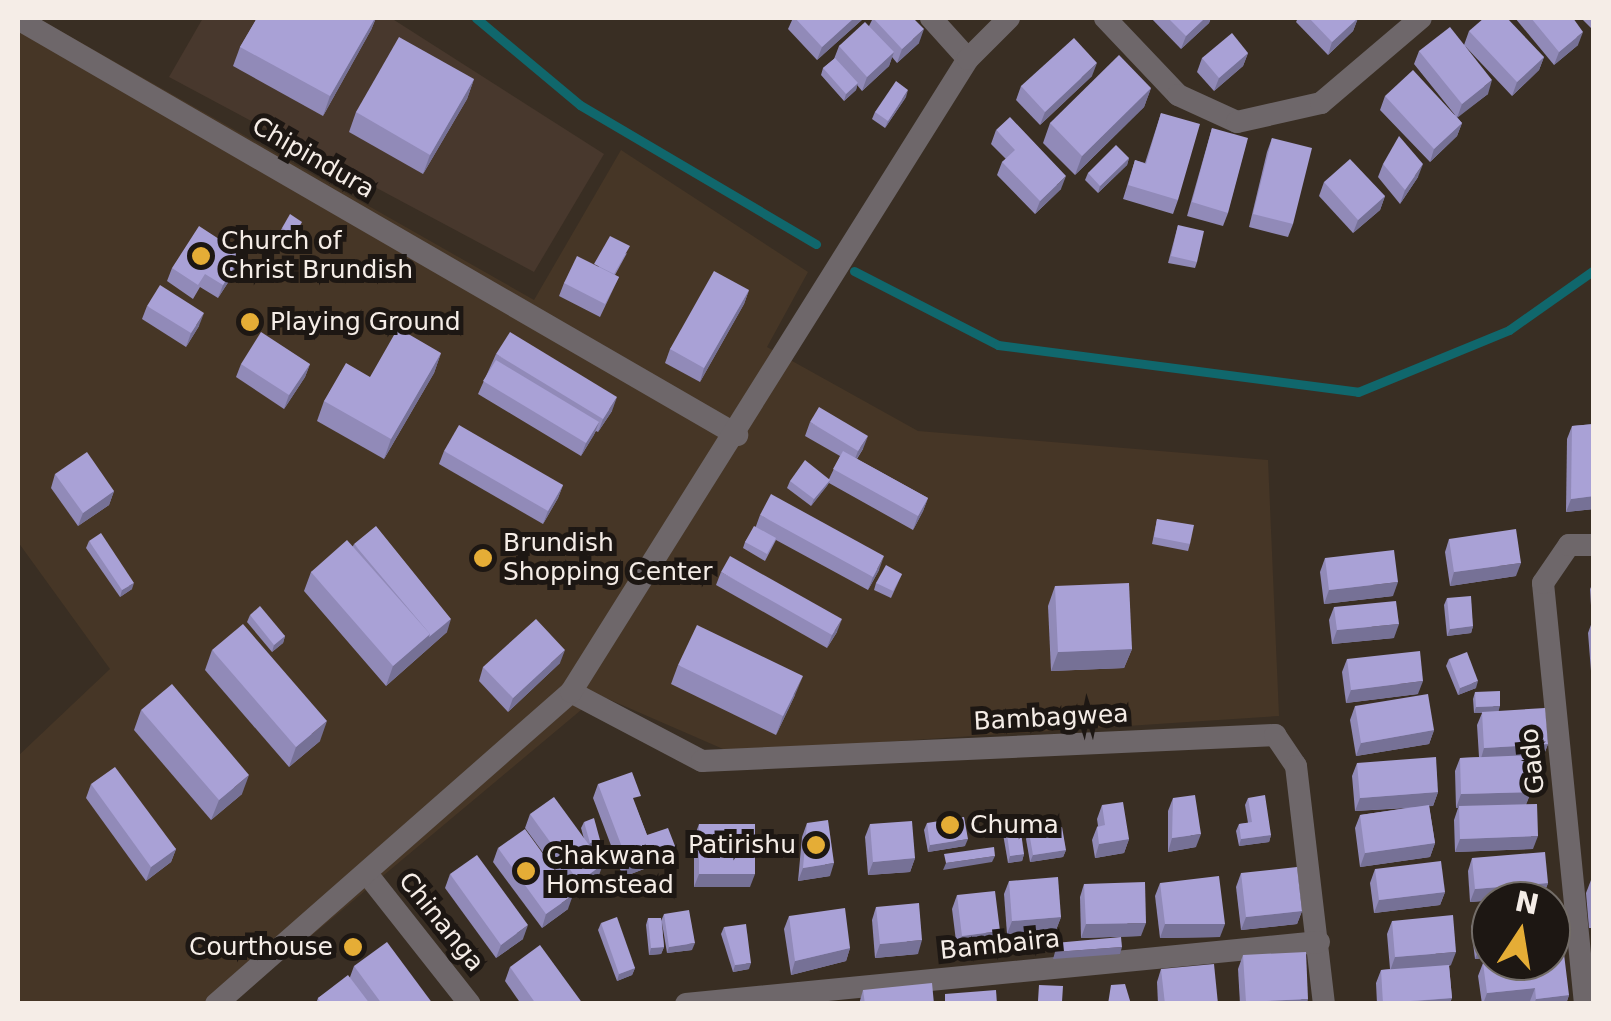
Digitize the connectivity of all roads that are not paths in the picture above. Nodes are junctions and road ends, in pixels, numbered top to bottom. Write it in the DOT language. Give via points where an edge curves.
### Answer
graph roads {
  1 [pos="18,18"];
  2 [pos="931,18"];
  3 [pos="1009,18"];
  4 [pos="1105,18"];
  5 [pos="1421,18"];
  6 [pos="968,59"];
  7 [pos="737,435"];
  8 [pos="1594,545"];
  9 [pos="571,692"];
  10 [pos="368,875"];
  11 [pos="1319,942"];
  12 [pos="216,1004"];
  13 [pos="470,1004"];
  14 [pos="686,1004"];
  15 [pos="1324,1004"];
  16 [pos="1586,1004"];
  1 -- 7 [label="street, Chipindura"];
  2 -- 6 [label="street"];
  3 -- 6 [label="street"];
  4 -- 5 [label="street" via="1178,95 1237,122 1321,103"];
  6 -- 7 [label="street"];
  7 -- 9 [label="street"];
  8 -- 16 [label="street, Gado" via="1568,545 1543,583"];
  9 -- 10 [label="street"];
  9 -- 11 [label="street, Bambagwea" via="702,760 1275,735 1296,766"];
  10 -- 12 [label="street"];
  10 -- 13 [label="street, Chinanga"];
  11 -- 14 [label="street, Bambaira"];
  11 -- 15 [label="street, Bambagwea"];
}
